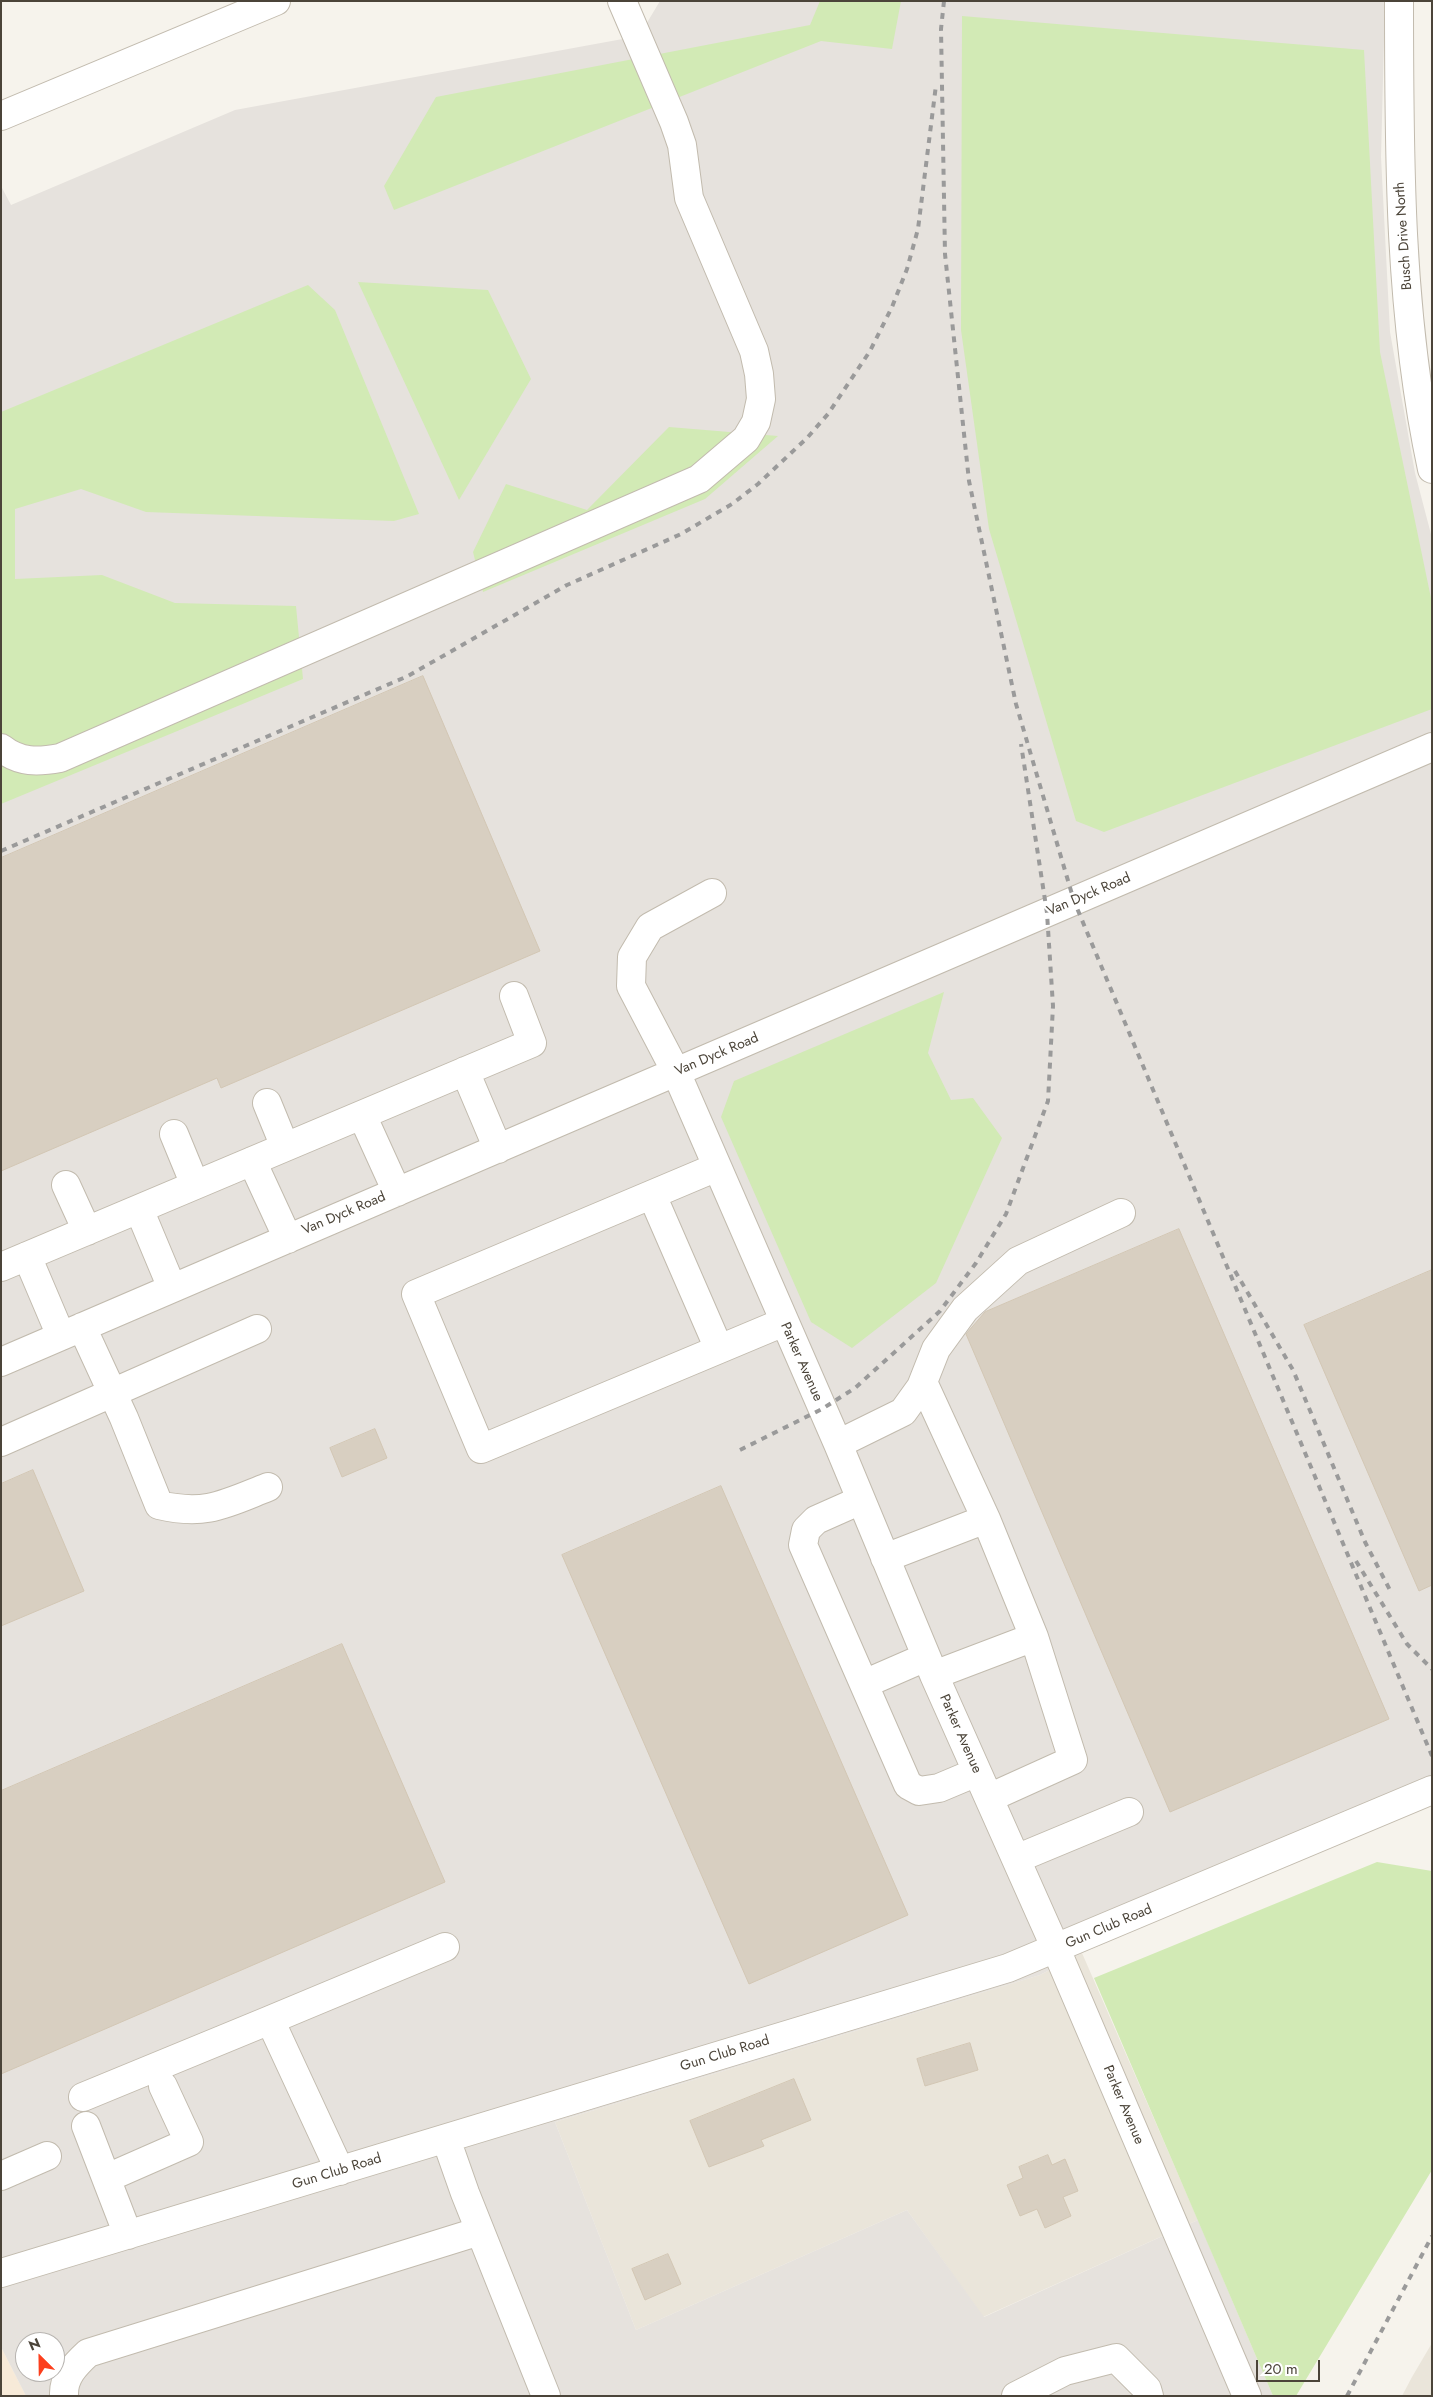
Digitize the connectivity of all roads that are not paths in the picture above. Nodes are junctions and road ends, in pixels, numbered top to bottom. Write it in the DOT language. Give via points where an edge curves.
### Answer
graph roads {
  1 [pos="276,1"];
  2 [pos="622,1"];
  3 [pos="1399,1"];
  4 [pos="1,116"];
  5 [pos="1432,470"];
  6 [pos="1432,747"];
  7 [pos="1,748"];
  8 [pos="712,893"];
  9 [pos="514,996"];
  10 [pos="465,1071"];
  11 [pos="676,1072"];
  12 [pos="267,1103"];
  13 [pos="362,1115"];
  14 [pos="174,1134"];
  15 [pos="285,1147"];
  16 [pos="498,1149"];
  17 [pos="252,1161"];
  18 [pos="717,1167"];
  19 [pos="66,1185"];
  20 [pos="195,1185"];
  21 [pos="397,1192"];
  22 [pos="652,1195"];
  23 [pos="138,1209"];
  24 [pos="1121,1213"];
  25 [pos="87,1231"];
  26 [pos="288,1239"];
  27 [pos="27,1256"];
  28 [pos="1,1267"];
  29 [pos="172,1288"];
  30 [pos="784,1322"];
  31 [pos="257,1329"];
  32 [pos="71,1332"];
  33 [pos="719,1349"];
  34 [pos="1,1362"];
  35 [pos="923,1382"];
  36 [pos="112,1392"];
  37 [pos="1,1442"];
  38 [pos="838,1444"];
  39 [pos="268,1487"];
  40 [pos="861,1500"];
  41 [pos="986,1519"];
  42 [pos="885,1558"];
  43 [pos="1034,1637"];
  44 [pos="930,1666"];
  45 [pos="864,1684"];
  46 [pos="977,1772"];
  47 [pos="1432,1790"];
  48 [pos="989,1798"];
  49 [pos="1130,1812"];
  50 [pos="1016,1859"];
  51 [pos="445,1947"];
  52 [pos="1056,1949"];
  53 [pos="270,2020"];
  54 [pos="163,2086"];
  55 [pos="83,2097"];
  56 [pos="86,2126"];
  57 [pos="446,2139"];
  58 [pos="46,2156"];
  59 [pos="340,2171"];
  60 [pos="1,2176"];
  61 [pos="108,2178"];
  62 [pos="480,2231"];
  63 [pos="128,2235"];
  64 [pos="1,2273"];
  65 [pos="64,2396"];
  66 [pos="546,2396"];
  67 [pos="1016,2396"];
  68 [pos="1149,2396"];
  69 [pos="1247,2396"];
  1 -- 4 [label="street"];
  2 -- 7 [label="street" via="682,145 689,198 754,351 761,399 756,422 746,439 699,479 60,758 38,762 22,759"];
  3 -- 5 [label="street, Busch Drive North" via="1399,179 1414,364"];
  6 -- 11 [label="street, Van Dyck Road"];
  8 -- 11 [label="street, Parker Avenue" via="650,927 632,957 631,986"];
  9 -- 10 [label="street" via="532,1043"];
  10 -- 13 [label="street"];
  10 -- 16 [label="street"];
  11 -- 16 [label="street, Van Dyck Road"];
  11 -- 18 [label="street, Parker Avenue"];
  12 -- 15 [label="street"];
  13 -- 15 [label="street"];
  13 -- 21 [label="street"];
  14 -- 20 [label="street"];
  15 -- 17 [label="street"];
  16 -- 21 [label="street, Van Dyck Road"];
  17 -- 20 [label="street"];
  17 -- 26 [label="street"];
  18 -- 22 [label="street"];
  18 -- 30 [label="street, Parker Avenue"];
  19 -- 25 [label="street"];
  20 -- 23 [label="street"];
  21 -- 26 [label="street, Van Dyck Road"];
  22 -- 33 [label="street"];
  22 -- 33 [label="street" via="416,1294 481,1449"];
  23 -- 25 [label="street"];
  23 -- 29 [label="street"];
  24 -- 35 [label="street" via="1018,1261 965,1310 936,1349"];
  25 -- 27 [label="street"];
  26 -- 29 [label="street, Van Dyck Road"];
  27 -- 28 [label="street"];
  27 -- 32 [label="street"];
  29 -- 32 [label="street, Van Dyck Road"];
  30 -- 33 [label="street"];
  30 -- 38 [label="street, Parker Avenue"];
  31 -- 36 [label="street"];
  32 -- 34 [label="street, Van Dyck Road"];
  32 -- 36 [label="street"];
  35 -- 38 [label="street" via="903,1412"];
  35 -- 41 [label="street"];
  36 -- 37 [label="street"];
  36 -- 39 [label="street" via="159,1505 182,1510 217,1508"];
  38 -- 40 [label="street, Parker Avenue"];
  40 -- 42 [label="street, Parker Avenue"];
  40 -- 45 [label="street" via="816,1520 806,1530 803,1545"];
  41 -- 42 [label="street"];
  41 -- 43 [label="street"];
  42 -- 44 [label="street, Parker Avenue"];
  43 -- 44 [label="street"];
  43 -- 48 [label="street" via="1073,1760"];
  44 -- 45 [label="street"];
  44 -- 46 [label="street, Parker Avenue"];
  45 -- 46 [label="street" via="908,1785 919,1791 939,1788"];
  46 -- 48 [label="street, Parker Avenue"];
  47 -- 52 [label="street, Gun Club Road"];
  48 -- 50 [label="street, Parker Avenue"];
  49 -- 50 [label="street"];
  50 -- 52 [label="street, Parker Avenue"];
  51 -- 53 [label="street"];
  52 -- 57 [label="street, Gun Club Road" via="998,1971"];
  52 -- 69 [label="street, Parker Avenue"];
  53 -- 55 [label="street"];
  53 -- 59 [label="street"];
  54 -- 61 [label="street" via="189,2142"];
  56 -- 61 [label="street"];
  57 -- 59 [label="street, Gun Club Road"];
  57 -- 62 [label="street"];
  58 -- 60 [label="street"];
  59 -- 63 [label="street, Gun Club Road"];
  61 -- 63 [label="street"];
  62 -- 65 [label="street" via="88,2352 73,2367 63,2384"];
  62 -- 66 [label="street"];
  63 -- 64 [label="street, Gun Club Road"];
  67 -- 68 [label="street" via="1065,2371 1116,2358 1147,2389"];
}
